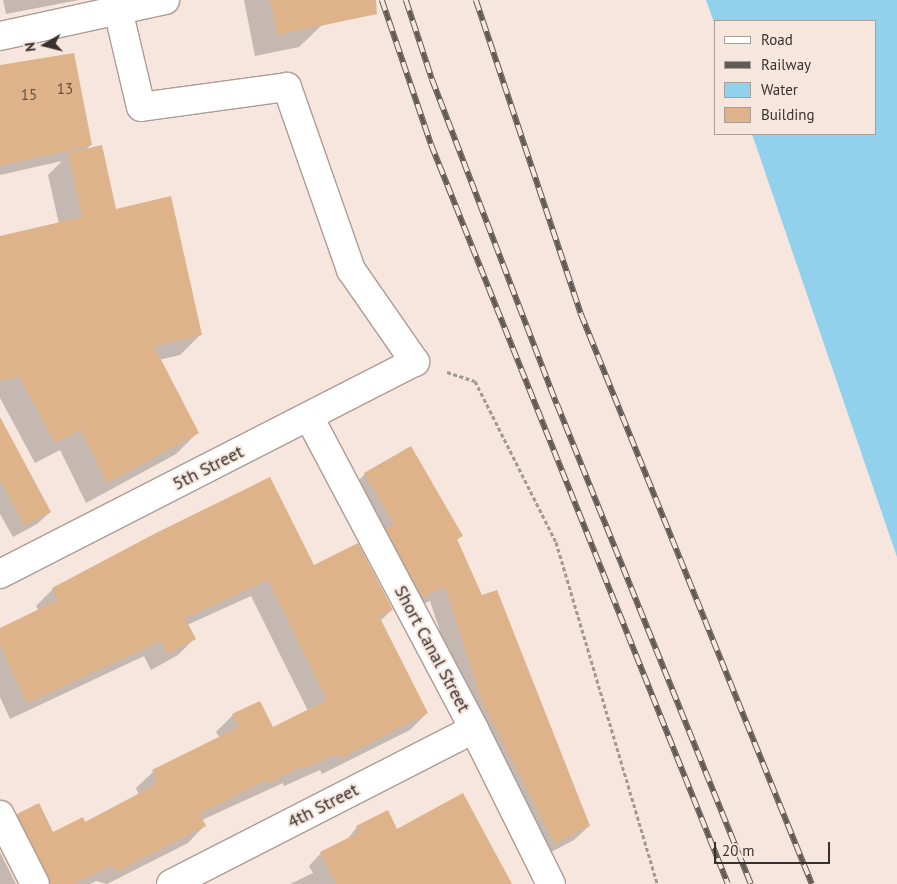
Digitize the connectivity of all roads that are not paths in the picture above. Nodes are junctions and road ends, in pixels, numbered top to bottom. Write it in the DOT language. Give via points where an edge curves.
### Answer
graph roads {
  1 [pos="165,0"];
  2 [pos="118,10"];
  3 [pos="0,36"];
  4 [pos="308,417"];
  5 [pos="0,574"];
  6 [pos="474,729"];
  7 [pos="0,815"];
  8 [pos="35,884"];
  9 [pos="171,884"];
  10 [pos="551,884"];
  1 -- 2 [label="street"];
  2 -- 3 [label="street"];
  2 -- 4 [label="street, 5th Street" via="141,108 287,87 351,270 415,362"];
  4 -- 5 [label="street, 5th Street"];
  4 -- 6 [label="street, Short Canal Street"];
  6 -- 9 [label="street, 4th Street"];
  6 -- 10 [label="street, Short Canal Street"];
  7 -- 8 [label="street"];
}
